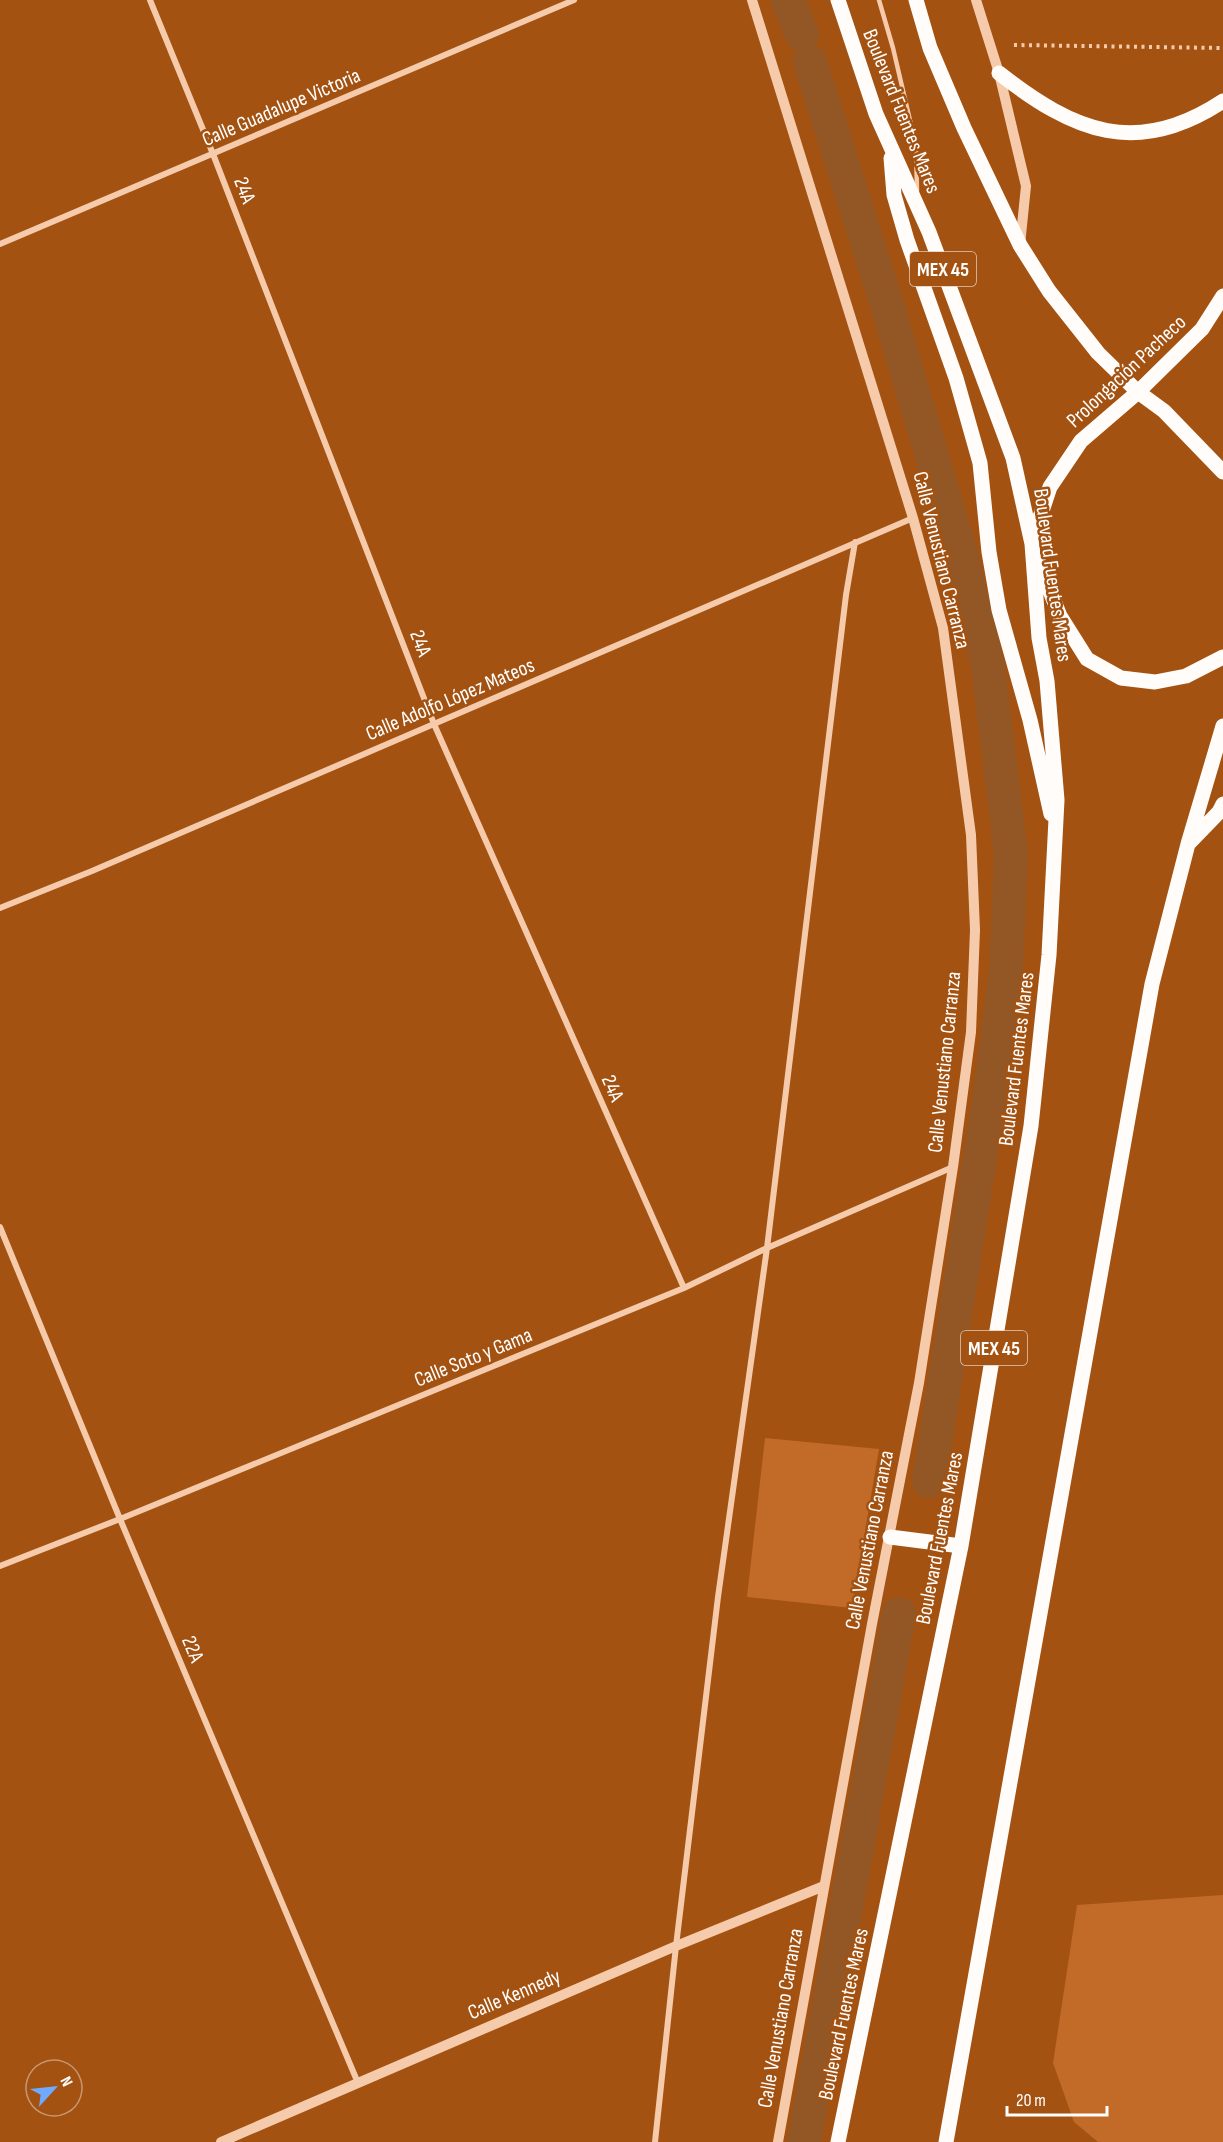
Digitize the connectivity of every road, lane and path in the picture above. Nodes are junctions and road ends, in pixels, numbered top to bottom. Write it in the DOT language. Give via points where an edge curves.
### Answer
graph roads {
  1 [pos="150,0"];
  2 [pos="574,0"];
  3 [pos="752,0"];
  4 [pos="838,0"];
  5 [pos="879,0"];
  6 [pos="916,0"];
  7 [pos="976,0"];
  8 [pos="990,45"];
  9 [pos="1223,48"];
  10 [pos="999,73"];
  11 [pos="1223,101"];
  12 [pos="891,146"];
  13 [pos="213,154"];
  14 [pos="917,207"];
  15 [pos="0,244"];
  16 [pos="1020,245"];
  17 [pos="1223,296"];
  18 [pos="1138,392"];
  19 [pos="1223,472"];
  20 [pos="913,518"];
  21 [pos="855,542"];
  22 [pos="1032,544"];
  23 [pos="1223,657"];
  24 [pos="434,724"];
  25 [pos="1223,726"];
  26 [pos="1223,804"];
  27 [pos="1056,834"];
  28 [pos="1188,844"];
  29 [pos="0,908"];
  30 [pos="953,1167"];
  31 [pos="0,1227"];
  32 [pos="767,1248"];
  33 [pos="684,1288"];
  34 [pos="120,1519"];
  35 [pos="890,1537"];
  36 [pos="961,1546"];
  37 [pos="0,1566"];
  38 [pos="824,1886"];
  39 [pos="676,1946"];
  40 [pos="358,2083"];
  41 [pos="221,2142"];
  42 [pos="656,2142"];
  43 [pos="778,2142"];
  44 [pos="838,2142"];
  45 [pos="946,2142"];
  1 -- 13 [label="street, 24A"];
  2 -- 13 [label="street, Calle Guadalupe Victoria"];
  3 -- 20 [label="street, Calle Venustiano Carranza"];
  4 -- 12 [label="main road, Boulevard Fuentes Mares / MEX 45" via="876,114"];
  5 -- 14 [label="lane" via="916,146"];
  6 -- 16 [label="main road" via="930,48"];
  7 -- 8 [label="street"];
  8 -- 9 [label="path"];
  8 -- 10 [label="street"];
  10 -- 11 [label="main road" via="1062,115 1101,130 1142,134 1177,126"];
  10 -- 16 [label="street" via="1026,186"];
  12 -- 14 [label="main road, Boulevard Fuentes Mares / MEX 45"];
  12 -- 27 [label="main road" via="894,195 906,240 956,378 980,463 999,610"];
  13 -- 15 [label="street, Calle Guadalupe Victoria"];
  13 -- 24 [label="street, 24A"];
  14 -- 22 [label="main road, Boulevard Fuentes Mares / MEX 45" via="1013,458"];
  16 -- 18 [label="main road" via="1049,291 1098,352"];
  17 -- 18 [label="main road, Prolongación Pacheco" via="1202,329"];
  18 -- 19 [label="main road" via="1164,411"];
  18 -- 22 [label="main road, Prolongación Pacheco" via="1080,441 1050,487"];
  20 -- 21 [label="street, Calle Adolfo López Mateos"];
  20 -- 30 [label="street, Calle Venustiano Carranza" via="943,628 971,835 975,930 971,1032"];
  21 -- 24 [label="street, Calle Adolfo López Mateos"];
  21 -- 32 [label="street"];
  22 -- 23 [label="main road, MEX 45" via="1060,616 1087,659 1120,678 1155,682 1186,676"];
  22 -- 27 [label="main road, Boulevard Fuentes Mares / MEX 45" via="1057,800"];
  24 -- 29 [label="street, Calle Adolfo López Mateos"];
  24 -- 33 [label="street, 24A"];
  25 -- 28 [label="main road"];
  26 -- 28 [label="main road"];
  27 -- 36 [label="main road, Boulevard Fuentes Mares / MEX 45" via="1049,955 1031,1126"];
  28 -- 45 [label="main road" via="1152,984"];
  30 -- 32 [label="street, Calle Soto y Gama"];
  30 -- 35 [label="street, Calle Venustiano Carranza"];
  31 -- 34 [label="street, 22A"];
  32 -- 33 [label="street, Calle Soto y Gama"];
  32 -- 39 [label="street" via="718,1597"];
  33 -- 34 [label="street, Calle Soto y Gama"];
  34 -- 37 [label="street, Calle Soto y Gama"];
  34 -- 40 [label="street, 22A"];
  35 -- 36 [label="main road"];
  35 -- 38 [label="street, Calle Venustiano Carranza"];
  36 -- 44 [label="main road, Boulevard Fuentes Mares / MEX 45"];
  38 -- 39 [label="street, Calle Kennedy"];
  38 -- 43 [label="street, Calle Venustiano Carranza"];
  39 -- 40 [label="street, Calle Kennedy"];
  39 -- 42 [label="street"];
  40 -- 41 [label="street, Calle Kennedy"];
}
